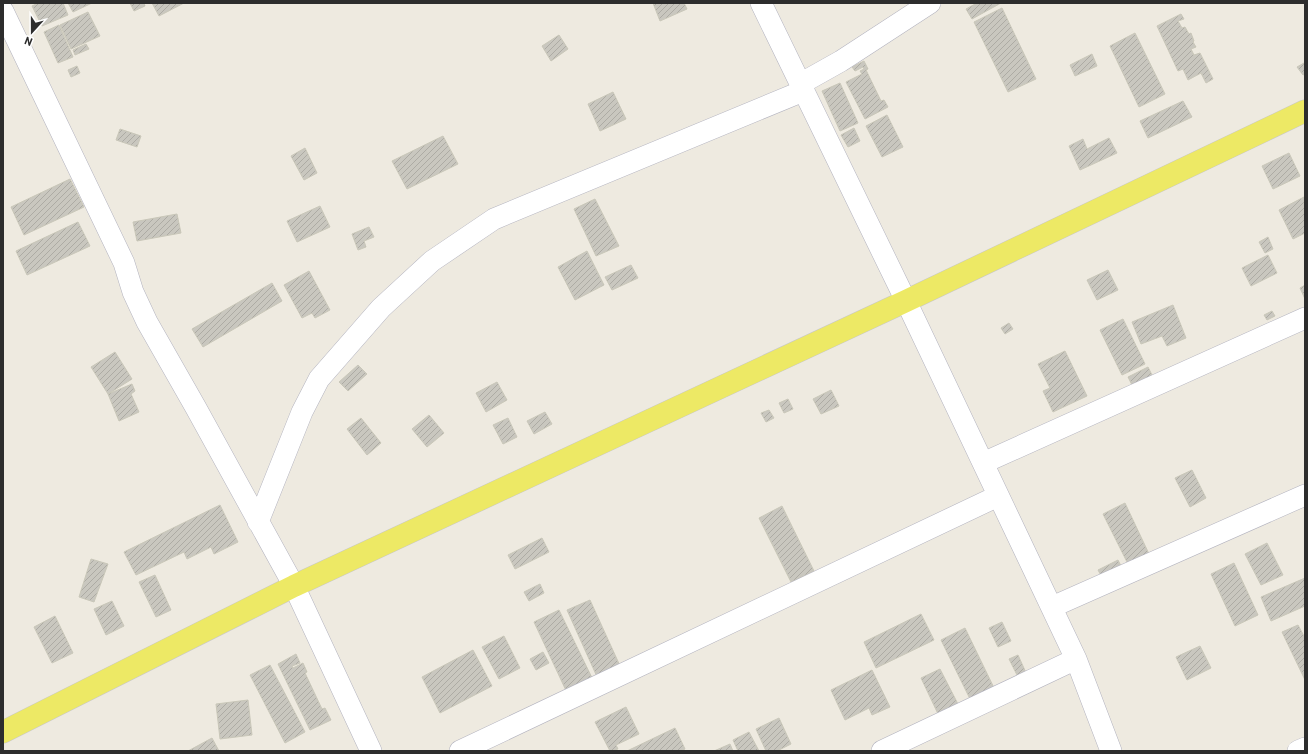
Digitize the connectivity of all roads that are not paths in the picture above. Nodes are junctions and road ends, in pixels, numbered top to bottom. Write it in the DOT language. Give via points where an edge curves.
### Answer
graph roads {
  1 [pos="760,3"];
  2 [pos="930,3"];
  3 [pos="3,11"];
  4 [pos="801,87"];
  5 [pos="1305,110"];
  6 [pos="906,301"];
  7 [pos="1305,318"];
  8 [pos="982,463"];
  9 [pos="1305,495"];
  10 [pos="998,496"];
  11 [pos="258,522"];
  12 [pos="294,586"];
  13 [pos="1052,607"];
  14 [pos="1076,659"];
  15 [pos="3,732"];
  16 [pos="1305,748"];
  17 [pos="371,751"];
  18 [pos="460,751"];
  19 [pos="882,751"];
  20 [pos="1111,751"];
  21 [pos="1298,751"];
  1 -- 4 [label="street"];
  2 -- 4 [label="street"];
  3 -- 11 [label="street" via="124,264 147,322"];
  4 -- 6 [label="street"];
  4 -- 11 [label="street" via="494,219 432,261 381,308 319,379 302,412"];
  5 -- 6 [label="main road"];
  6 -- 8 [label="street"];
  6 -- 12 [label="main road"];
  7 -- 8 [label="street"];
  8 -- 10 [label="street"];
  9 -- 13 [label="street"];
  10 -- 13 [label="street"];
  10 -- 18 [label="street"];
  11 -- 12 [label="street"];
  12 -- 15 [label="main road"];
  12 -- 17 [label="street"];
  13 -- 14 [label="street"];
  14 -- 19 [label="street"];
  14 -- 20 [label="street"];
  16 -- 21 [label="street"];
}
